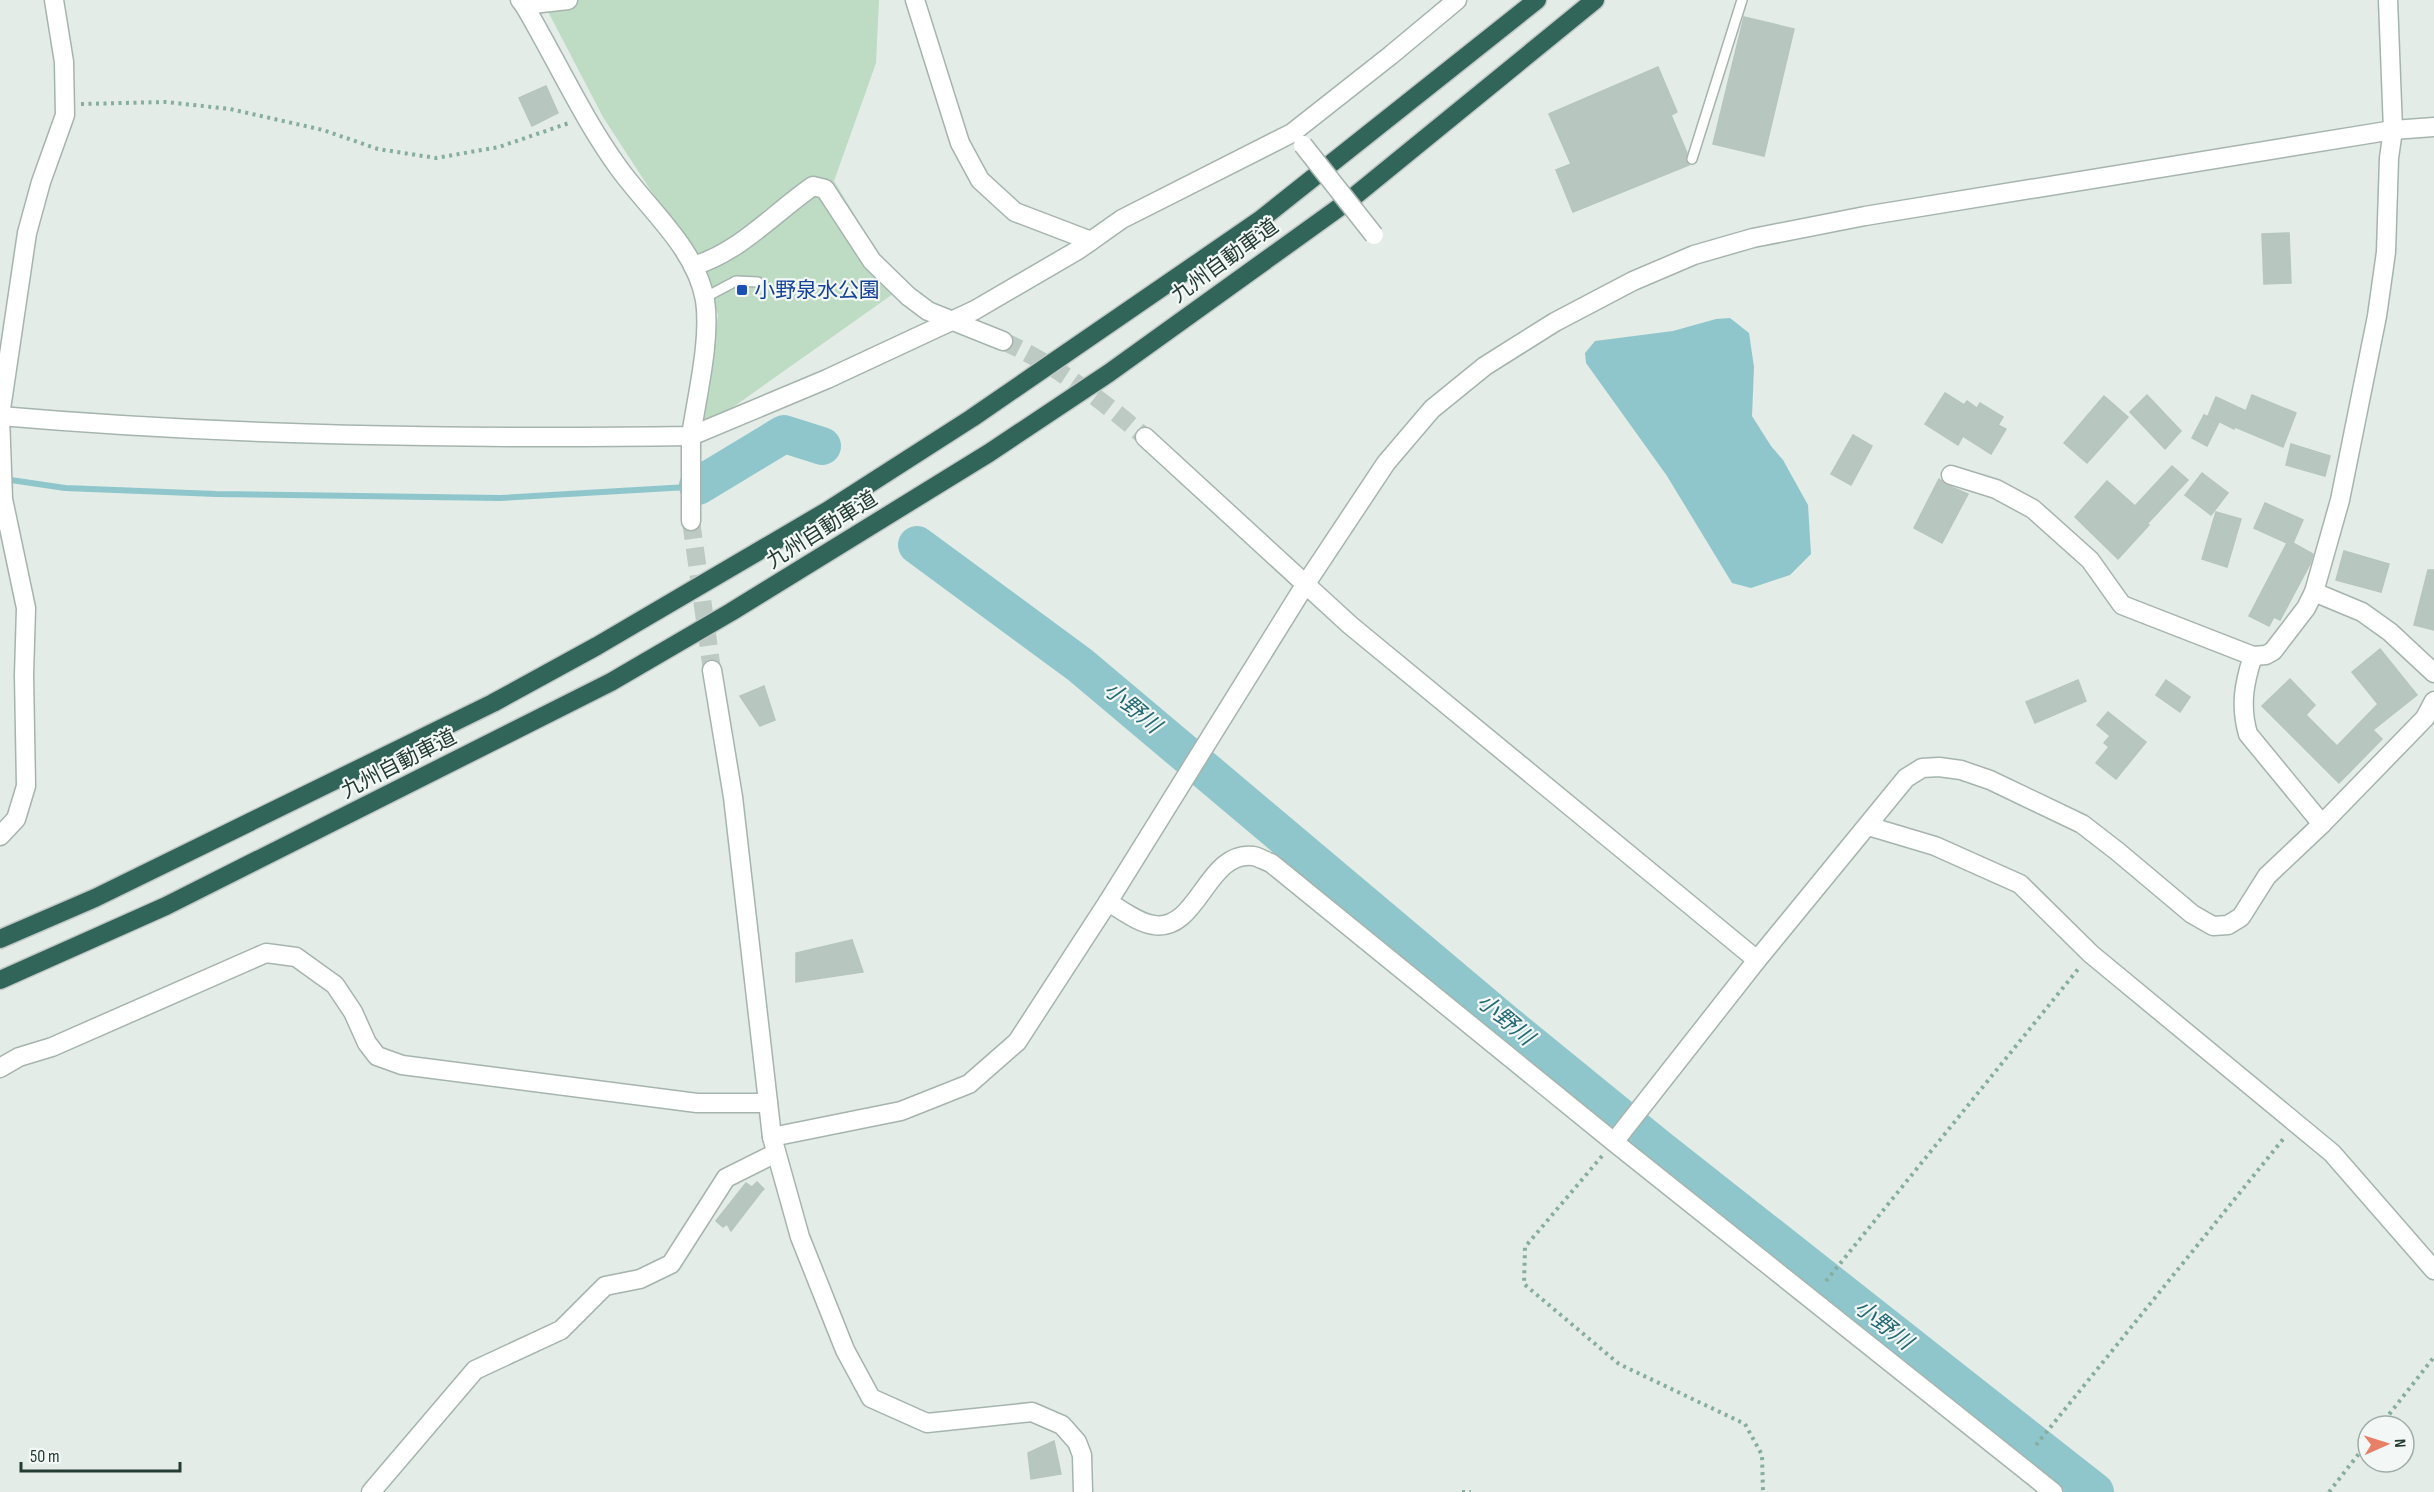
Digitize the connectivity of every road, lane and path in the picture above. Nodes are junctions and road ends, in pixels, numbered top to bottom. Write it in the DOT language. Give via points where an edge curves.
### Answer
graph roads {
  1 [pos="54,0"];
  2 [pos="568,0"];
  3 [pos="915,0"];
  4 [pos="1457,0"];
  5 [pos="1537,0"];
  6 [pos="1595,0"];
  7 [pos="1742,0"];
  8 [pos="2388,0"];
  9 [pos="522,3"];
  10 [pos="65,104"];
  11 [pos="588,118"];
  12 [pos="2434,127"];
  13 [pos="2392,130"];
  14 [pos="1297,139"];
  15 [pos="1692,159"];
  16 [pos="1374,235"];
  17 [pos="1091,241"];
  18 [pos="693,266"];
  19 [pos="758,282"];
  20 [pos="704,298"];
  21 [pos="952,320"];
  22 [pos="1003,341"];
  23 [pos="0,416"];
  24 [pos="691,436"];
  25 [pos="1145,437"];
  26 [pos="1,447"];
  27 [pos="1951,475"];
  28 [pos="691,521"];
  29 [pos="1305,585"];
  30 [pos="2314,592"];
  31 [pos="2253,656"];
  32 [pos="712,670"];
  33 [pos="2434,673"];
  34 [pos="2434,701"];
  35 [pos="2322,824"];
  36 [pos="1868,826"];
  37 [pos="0,836"];
  38 [pos="1108,902"];
  39 [pos="0,939"];
  40 [pos="2091,954"];
  41 [pos="1757,960"];
  42 [pos="0,980"];
  43 [pos="0,1068"];
  44 [pos="768,1103"];
  45 [pos="2295,1123"];
  46 [pos="1618,1137"];
  47 [pos="774,1145"];
  48 [pos="2434,1270"];
  49 [pos="1826,1281"];
  50 [pos="2434,1357"];
  51 [pos="2389,1414"];
  52 [pos="2036,1445"];
  53 [pos="2356,1457"];
  54 [pos="371,1492"];
  55 [pos="1083,1492"];
  56 [pos="1462,1492"];
  57 [pos="1471,1492"];
  58 [pos="1763,1492"];
  59 [pos="2053,1492"];
  60 [pos="2329,1492"];
  1 -- 10 [label="street" via="64,62"];
  2 -- 9 [label="street"];
  3 -- 17 [label="street" via="960,143 980,180 1015,212"];
  4 -- 14 [label="street"];
  5 -- 39 [label="highway, 九州自動車道" via="1260,220 972,418 827,511 493,703 95,898"];
  6 -- 42 [label="highway, 九州自動車道" via="1351,199 1108,373 989,453 731,612 611,682 188,896"];
  7 -- 15 [label="lane"];
  8 -- 13 [label="street"];
  9 -- 11 [label="street"];
  10 -- 11 [label="path" via="166,102 230,109 323,130 378,149 436,158 499,147"];
  10 -- 23 [label="street" via="65,115 27,233"];
  11 -- 18 [label="street" via="618,167"];
  12 -- 13 [label="street"];
  13 -- 29 [label="street" via="1865,216 1694,255 1633,280 1485,366 1432,409 1386,463"];
  13 -- 30 [label="street" via="2386,252 2377,316 2340,500"];
  14 -- 16 [label="street, bridge"];
  14 -- 17 [label="street" via="1174,191"];
  17 -- 21 [label="street"];
  18 -- 20 [label="street"];
  18 -- 21 [label="street" via="734,248 813,186 825,189 872,261 928,311"];
  19 -- 20 [label="lane" via="736,281"];
  20 -- 24 [label="street" via="708,325"];
  21 -- 22 [label="street"];
  21 -- 24 [label="street"];
  23 -- 24 [label="street" via="256,432 488,438"];
  23 -- 26 [label="street"];
  24 -- 28 [label="street"];
  25 -- 29 [label="street"];
  26 -- 37 [label="street" via="3,499 26,608 26,786 16,819"];
  27 -- 31 [label="street" via="1995,489 2033,509 2090,560 2122,605"];
  29 -- 38 [label="street"];
  29 -- 41 [label="street"];
  30 -- 31 [label="street" via="2272,651"];
  30 -- 33 [label="street" via="2362,612"];
  31 -- 35 [label="street" via="2242,700 2247,734"];
  32 -- 44 [label="street" via="733,797"];
  34 -- 35 [label="street" via="2425,718"];
  35 -- 36 [label="street" via="2267,876 2241,918 2228,925 2213,926 2192,914 2082,824 1961,770 1922,768 1906,778"];
  36 -- 40 [label="street" via="1935,846 2020,884"];
  36 -- 41 [label="street"];
  38 -- 46 [label="street" via="1155,926 1168,924 1183,916 1222,866 1252,856 1271,862"];
  38 -- 47 [label="street" via="1017,1042 969,1084 901,1111"];
  40 -- 45 [label="street"];
  40 -- 49 [label="path"];
  41 -- 46 [label="street"];
  43 -- 44 [label="street" via="266,953 297,957 335,985 377,1056 402,1065 697,1103"];
  44 -- 47 [label="street"];
  45 -- 48 [label="street" via="2332,1154"];
  45 -- 52 [label="path"];
  46 -- 58 [label="path" via="1525,1247 1524,1284 1620,1364 1745,1424 1762,1455"];
  46 -- 59 [label="street"];
  47 -- 54 [label="street" via="726,1178 671,1264 640,1279 605,1286 561,1330 475,1370"];
  47 -- 55 [label="street" via="800,1237 845,1350 871,1398 927,1423 1032,1412 1062,1425 1077,1442 1082,1455"];
  50 -- 51 [label="path"];
  53 -- 60 [label="path"];
  56 -- 57 [label="path"];
}
